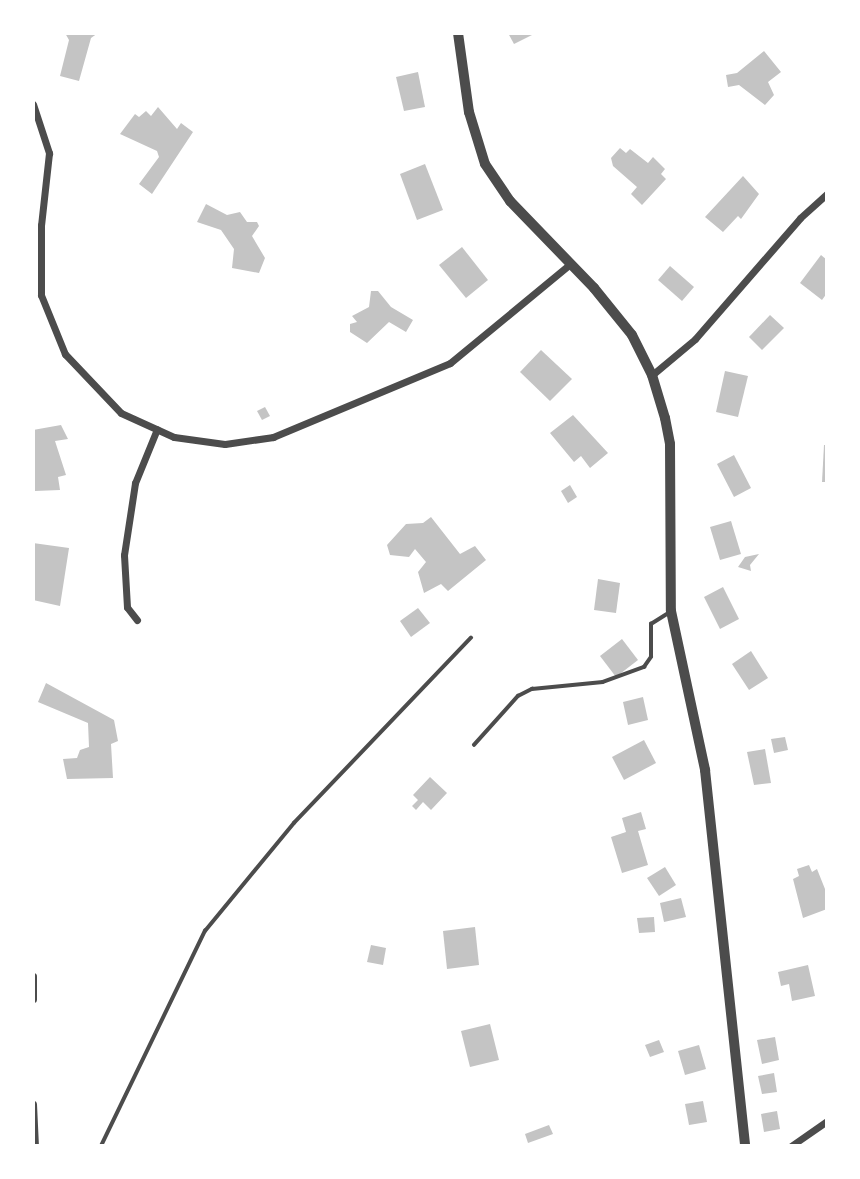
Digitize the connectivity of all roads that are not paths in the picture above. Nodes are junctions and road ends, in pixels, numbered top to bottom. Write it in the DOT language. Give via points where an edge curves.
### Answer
graph roads {
  1 [pos="458,33"];
  2 [pos="33,104"];
  3 [pos="827,194"];
  4 [pos="570,264"];
  5 [pos="652,375"];
  6 [pos="157,429"];
  7 [pos="671,611"];
  8 [pos="137,620"];
  9 [pos="471,638"];
  10 [pos="474,745"];
  11 [pos="33,975"];
  12 [pos="33,999"];
  13 [pos="33,1104"];
  14 [pos="827,1121"];
  15 [pos="36,1146"];
  16 [pos="101,1146"];
  17 [pos="745,1146"];
  18 [pos="791,1146"];
  1 -- 4 [label="street" via="469,113 485,164 510,201"];
  2 -- 6 [label="street" via="50,153 41,225 41,295 65,354 121,413"];
  3 -- 5 [label="street" via="800,218 695,340"];
  4 -- 5 [label="street" via="624,324"];
  4 -- 6 [label="street" via="450,363 273,438 225,444 174,438"];
  5 -- 7 [label="street" via="670,444"];
  6 -- 8 [label="street" via="135,483 124,555 127,607"];
  7 -- 10 [label="lane" via="651,624 651,657 644,667 603,682 533,689 518,696"];
  7 -- 17 [label="street" via="705,770"];
  9 -- 16 [label="lane" via="294,823 205,931"];
  11 -- 12 [label="street"];
  13 -- 15 [label="street"];
  14 -- 18 [label="street"];
}
